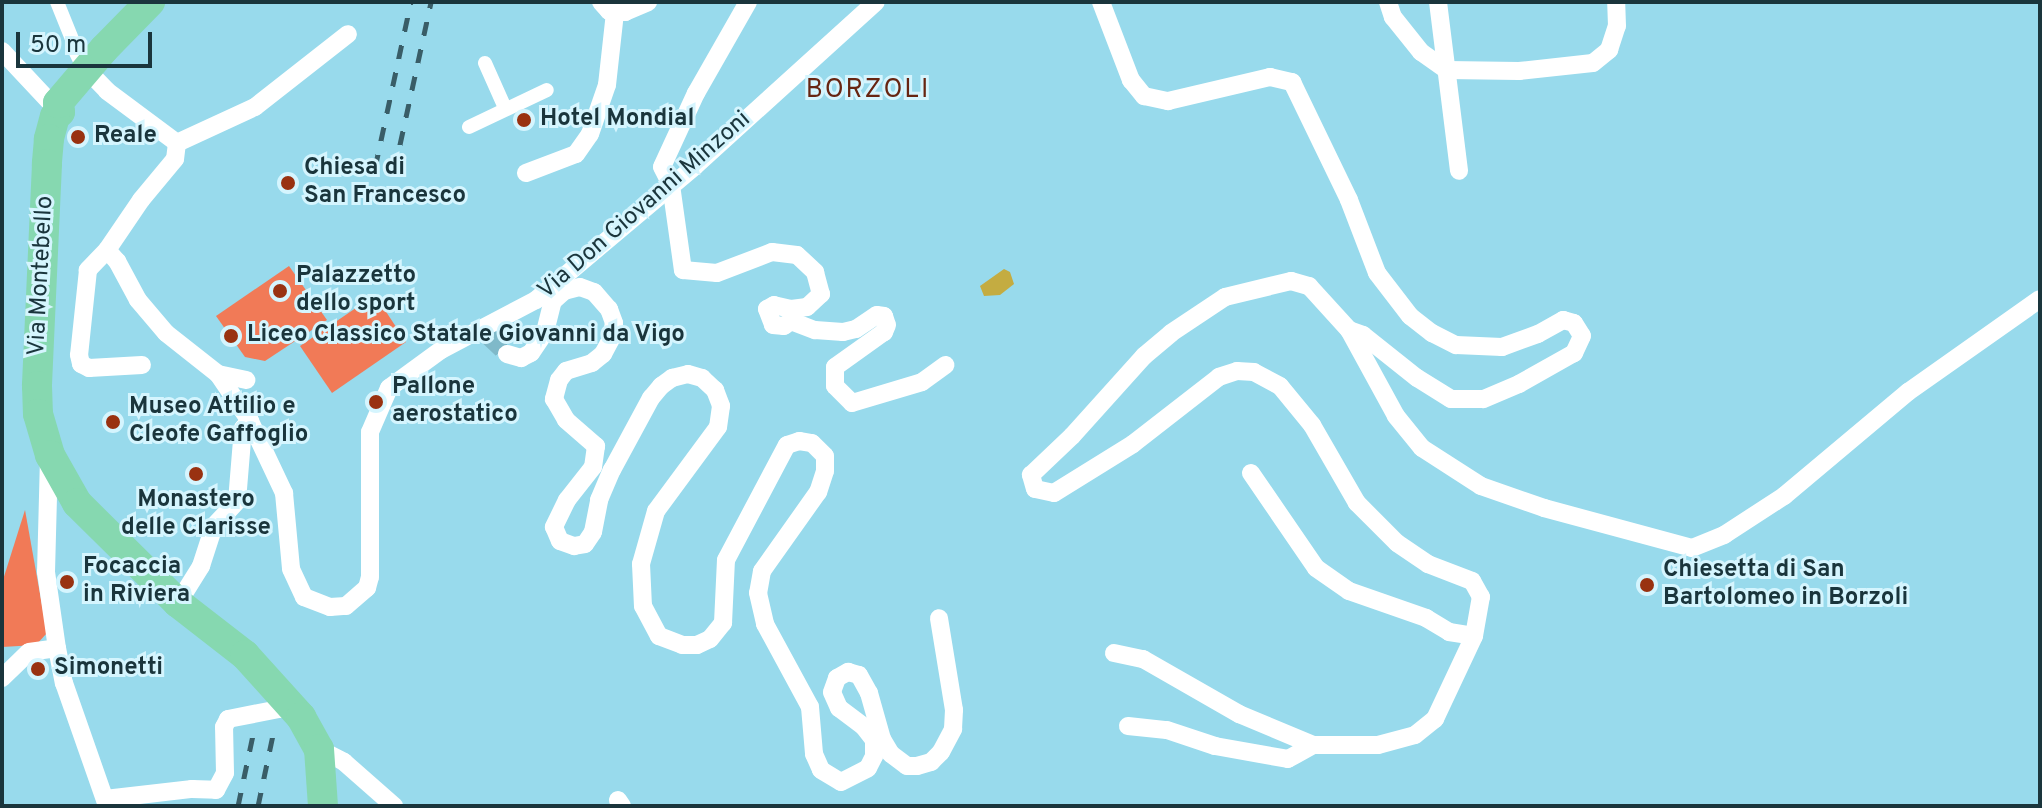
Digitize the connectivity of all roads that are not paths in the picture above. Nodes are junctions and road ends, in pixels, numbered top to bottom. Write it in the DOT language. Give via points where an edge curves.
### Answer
graph roads {
  1 [pos="57,2"];
  2 [pos="150,2"];
  3 [pos="648,2"];
  4 [pos="748,2"];
  5 [pos="876,2"];
  6 [pos="1101,2"];
  7 [pos="1388,2"];
  8 [pos="1438,2"];
  9 [pos="1616,2"];
  10 [pos="608,7"];
  11 [pos="348,34"];
  12 [pos="2,51"];
  13 [pos="80,57"];
  14 [pos="485,63"];
  15 [pos="1447,70"];
  16 [pos="547,90"];
  17 [pos="505,108"];
  18 [pos="49,110"];
  19 [pos="469,127"];
  20 [pos="177,143"];
  21 [pos="1459,171"];
  22 [pos="526,173"];
  23 [pos="671,185"];
  24 [pos="107,250"];
  25 [pos="2040,299"];
  26 [pos="1349,330"];
  27 [pos="507,354"];
  28 [pos="142,365"];
  29 [pos="945,365"];
  30 [pos="218,374"];
  31 [pos="246,380"];
  32 [pos="250,421"];
  33 [pos="50,455"];
  34 [pos="1251,473"];
  35 [pos="178,603"];
  36 [pos="939,618"];
  37 [pos="1474,636"];
  38 [pos="57,648"];
  39 [pos="1114,653"];
  40 [pos="2,678"];
  41 [pos="288,703"];
  42 [pos="1128,726"];
  43 [pos="1313,745"];
  44 [pos="319,749"];
  45 [pos="106,803"];
  46 [pos="323,806"];
  47 [pos="394,806"];
  1 -- 13 [label="street"];
  2 -- 13 [label="main road"];
  3 -- 10 [label="street" via="625,12"];
  4 -- 23 [label="street" via="662,167"];
  5 -- 23 [label="street, Via Don Giovanni Minzoni"];
  6 -- 26 [label="street" via="1131,80 1144,96 1168,101 1270,77 1292,82 1349,200 1377,273 1410,316 1432,333 1456,345 1502,347 1563,320 1574,323 1582,336 1574,353 1519,384 1483,399 1451,399"];
  7 -- 15 [label="street" via="1393,17 1421,52"];
  8 -- 15 [label="street"];
  9 -- 15 [label="street" via="1617,26 1609,50 1593,63 1532,70"];
  10 -- 22 [label="street" via="607,85 590,134 576,154"];
  11 -- 20 [label="street" via="255,107"];
  12 -- 18 [label="street"];
  13 -- 18 [label="main road"];
  13 -- 20 [label="street" via="107,91"];
  14 -- 17 [label="street"];
  15 -- 21 [label="street"];
  16 -- 17 [label="street"];
  17 -- 19 [label="street"];
  18 -- 33 [label="main road, Via Montebello" via="38,414"];
  20 -- 24 [label="street" via="175,159"];
  23 -- 29 [label="street" via="683,270 717,273 772,252 797,255 815,272 821,294 807,307 767,309 773,325 791,321 843,332 884,316 884,332 835,367 835,386 852,403 922,382"];
  23 -- 32 [label="street, Via Don Giovanni Minzoni" via="536,300 389,388 370,432 370,577 367,588 346,606 314,602 295,582 284,493"];
  24 -- 28 [label="street" via="88,270 81,364"];
  24 -- 30 [label="street, Via Don Giovanni Minzoni" via="166,333"];
  25 -- 26 [label="street" via="1908,392 1784,496 1724,535 1692,548 1481,486 1422,448 1396,416"];
  26 -- 37 [label="street" via="1309,286 1291,281 1225,297 1144,356 1031,475 1035,489 1054,493 1133,444 1219,377 1254,372 1280,386 1312,425 1357,503 1397,543 1428,564 1472,581 1481,597"];
  27 -- 36 [label="street" via="521,358 531,353 545,332 553,301 564,291 580,287 594,292 609,309 614,323 603,354 566,371 554,399 566,420 596,446 593,467 554,527 560,541 574,546 585,544 593,532 612,470 661,386 688,374 715,390 721,406 718,427 656,511 642,555 643,606 659,636 682,645 710,639 723,623 726,560 787,445 812,443 825,456 818,492 762,571 758,593 765,624 810,707 814,754 821,770 841,782 868,768 874,756 874,740 839,708 832,692 837,678 848,672 859,675 869,693 891,754 907,766 917,766 941,752 953,729 954,710"];
  30 -- 31 [label="street, Via Don Giovanni Minzoni"];
  30 -- 32 [label="street, Via Don Giovanni Minzoni"];
  32 -- 35 [label="street" via="243,428 237,501 214,526 201,566"];
  33 -- 35 [label="main road, Via Montebello" via="77,503"];
  33 -- 38 [label="street" via="46,572"];
  34 -- 37 [label="street" via="1316,568 1349,591 1426,618 1449,632"];
  35 -- 41 [label="main road, Via Montebello" via="245,655"];
  37 -- 43 [label="street" via="1435,719 1415,735 1378,745"];
  38 -- 40 [label="street" via="29,652"];
  38 -- 45 [label="street"];
  39 -- 43 [label="street" via="1143,659 1239,714"];
  41 -- 44 [label="main road, Via Montebello"];
  41 -- 45 [label="street" via="228,719 225,773 216,790 157,792"];
  42 -- 43 [label="street" via="1288,759"];
  44 -- 46 [label="main road"];
  44 -- 47 [label="street" via="344,762"];
}
